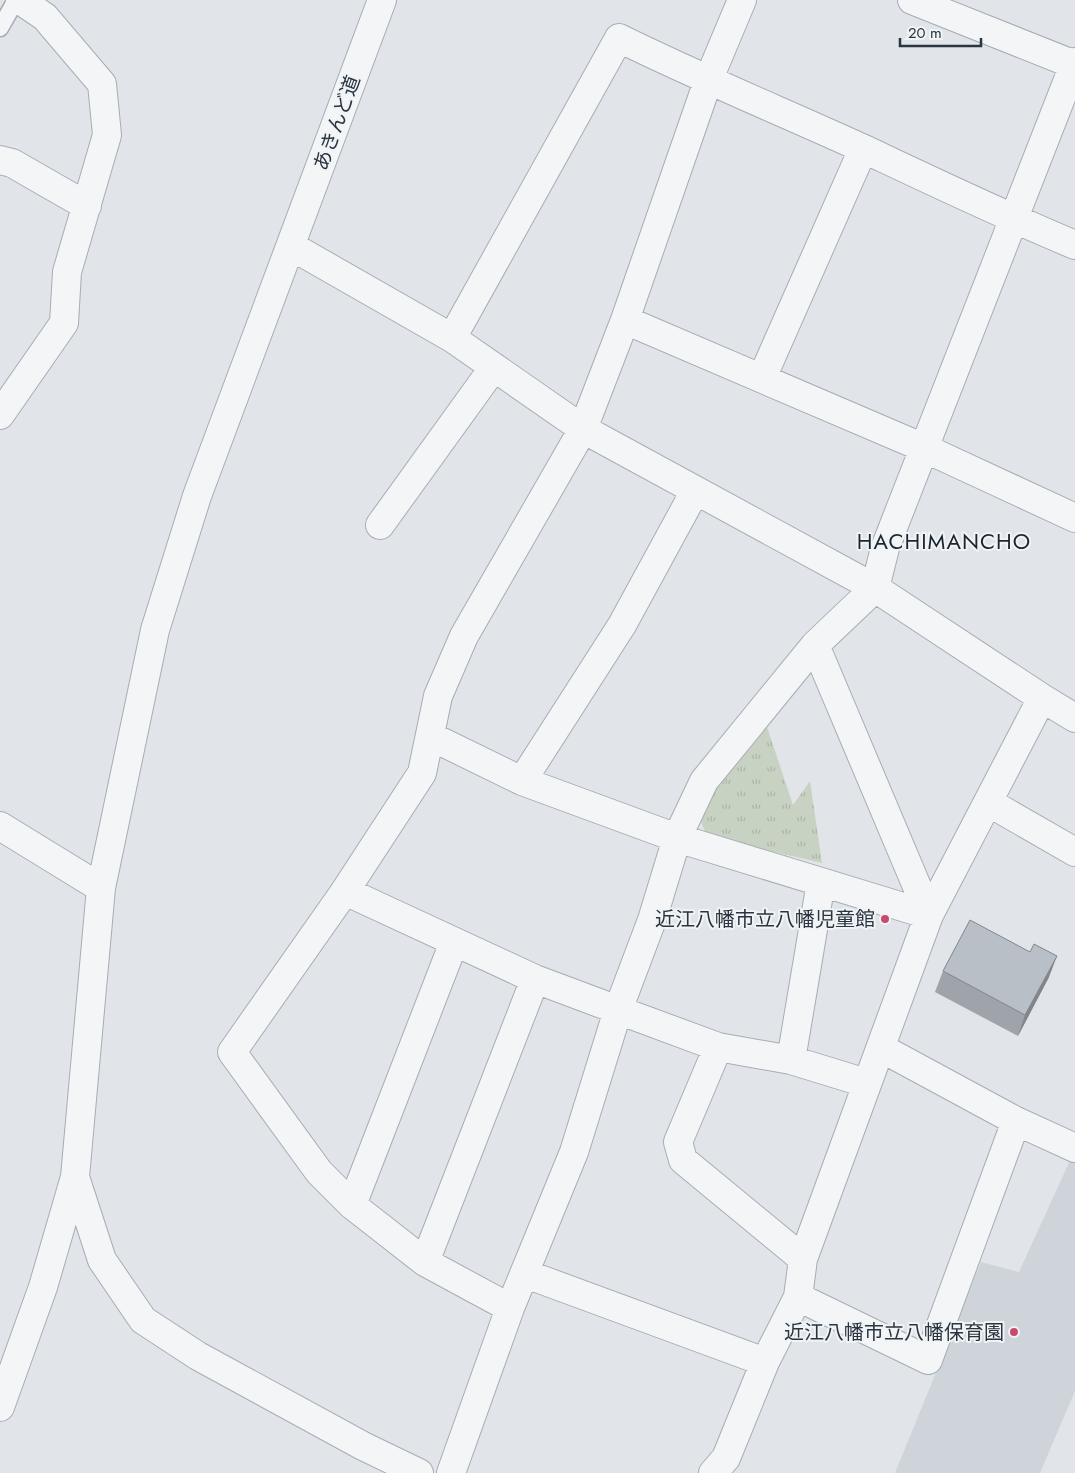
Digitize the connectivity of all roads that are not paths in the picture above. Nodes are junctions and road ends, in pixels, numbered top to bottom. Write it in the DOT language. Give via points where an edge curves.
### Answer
graph roads {
  1 [pos="16,0"];
  2 [pos="20,0"];
  3 [pos="382,0"];
  4 [pos="742,0"];
  5 [pos="912,0"];
  6 [pos="0,28"];
  7 [pos="1075,64"];
  8 [pos="708,81"];
  9 [pos="863,149"];
  10 [pos="0,160"];
  11 [pos="87,206"];
  12 [pos="1012,219"];
  13 [pos="1075,244"];
  14 [pos="291,246"];
  15 [pos="625,320"];
  16 [pos="452,338"];
  17 [pos="494,367"];
  18 [pos="762,378"];
  19 [pos="0,414"];
  20 [pos="583,429"];
  21 [pos="924,448"];
  22 [pos="695,491"];
  23 [pos="1075,518"];
  24 [pos="380,525"];
  25 [pos="875,588"];
  26 [pos="815,645"];
  27 [pos="1042,698"];
  28 [pos="1075,718"];
  29 [pos="430,736"];
  30 [pos="522,781"];
  31 [pos="988,802"];
  32 [pos="0,826"];
  33 [pos="677,838"];
  34 [pos="1075,852"];
  35 [pos="821,882"];
  36 [pos="101,888"];
  37 [pos="345,891"];
  38 [pos="928,915"];
  39 [pos="454,942"];
  40 [pos="535,979"];
  41 [pos="618,1010"];
  42 [pos="718,1047"];
  43 [pos="881,1048"];
  44 [pos="791,1060"];
  45 [pos="866,1083"];
  46 [pos="1016,1121"];
  47 [pos="1075,1148"];
  48 [pos="75,1176"];
  49 [pos="352,1205"];
  50 [pos="803,1259"];
  51 [pos="425,1262"];
  52 [pos="526,1274"];
  53 [pos="798,1297"];
  54 [pos="510,1308"];
  55 [pos="765,1362"];
  56 [pos="0,1407"];
  57 [pos="419,1473"];
  58 [pos="451,1473"];
  59 [pos="713,1473"];
  1 -- 6 [label="lane"];
  2 -- 11 [label="street" via="45,17 102,84 107,135"];
  3 -- 14 [label="street, あきんど道"];
  4 -- 8 [label="street"];
  5 -- 7 [label="street"];
  7 -- 12 [label="street"];
  8 -- 9 [label="street"];
  8 -- 15 [label="street"];
  8 -- 16 [label="street" via="619,38"];
  9 -- 12 [label="street"];
  9 -- 18 [label="street"];
  10 -- 11 [label="street" via="12,163"];
  11 -- 19 [label="street" via="68,272 64,323"];
  12 -- 13 [label="street"];
  12 -- 21 [label="street"];
  14 -- 16 [label="street"];
  14 -- 36 [label="street, あきんど道" via="197,496 155,630"];
  15 -- 18 [label="street"];
  15 -- 20 [label="street"];
  16 -- 17 [label="street"];
  17 -- 20 [label="street"];
  17 -- 24 [label="street"];
  18 -- 21 [label="street"];
  20 -- 22 [label="street"];
  20 -- 29 [label="street" via="464,636 438,696"];
  21 -- 23 [label="street"];
  21 -- 25 [label="street" via="885,548"];
  22 -- 25 [label="street"];
  22 -- 30 [label="street" via="622,625"];
  25 -- 26 [label="street"];
  25 -- 27 [label="street"];
  26 -- 33 [label="street" via="704,781"];
  26 -- 38 [label="street"];
  27 -- 28 [label="street"];
  27 -- 31 [label="street"];
  29 -- 30 [label="street"];
  29 -- 37 [label="street" via="422,773"];
  30 -- 33 [label="street"];
  31 -- 34 [label="street"];
  31 -- 38 [label="street"];
  32 -- 36 [label="street"];
  33 -- 35 [label="street"];
  33 -- 41 [label="street" via="652,920"];
  35 -- 38 [label="street"];
  35 -- 44 [label="street"];
  36 -- 48 [label="street, あきんど道"];
  37 -- 39 [label="street"];
  37 -- 49 [label="street" via="232,1052 319,1172"];
  38 -- 43 [label="street"];
  39 -- 40 [label="street"];
  39 -- 49 [label="street"];
  40 -- 41 [label="street"];
  40 -- 51 [label="street"];
  41 -- 42 [label="street"];
  41 -- 52 [label="street" via="574,1152"];
  42 -- 44 [label="street"];
  42 -- 50 [label="street" via="678,1142 683,1160"];
  43 -- 45 [label="street"];
  43 -- 46 [label="street"];
  44 -- 45 [label="street"];
  45 -- 50 [label="street"];
  46 -- 47 [label="street"];
  46 -- 53 [label="street" via="928,1360"];
  48 -- 56 [label="street" via="43,1287"];
  48 -- 57 [label="street" via="102,1260 143,1320 198,1356"];
  49 -- 51 [label="street"];
  50 -- 53 [label="street"];
  51 -- 54 [label="street"];
  52 -- 54 [label="street"];
  52 -- 55 [label="street"];
  53 -- 55 [label="street"];
  54 -- 58 [label="street"];
  55 -- 59 [label="street" via="726,1458"];
}
